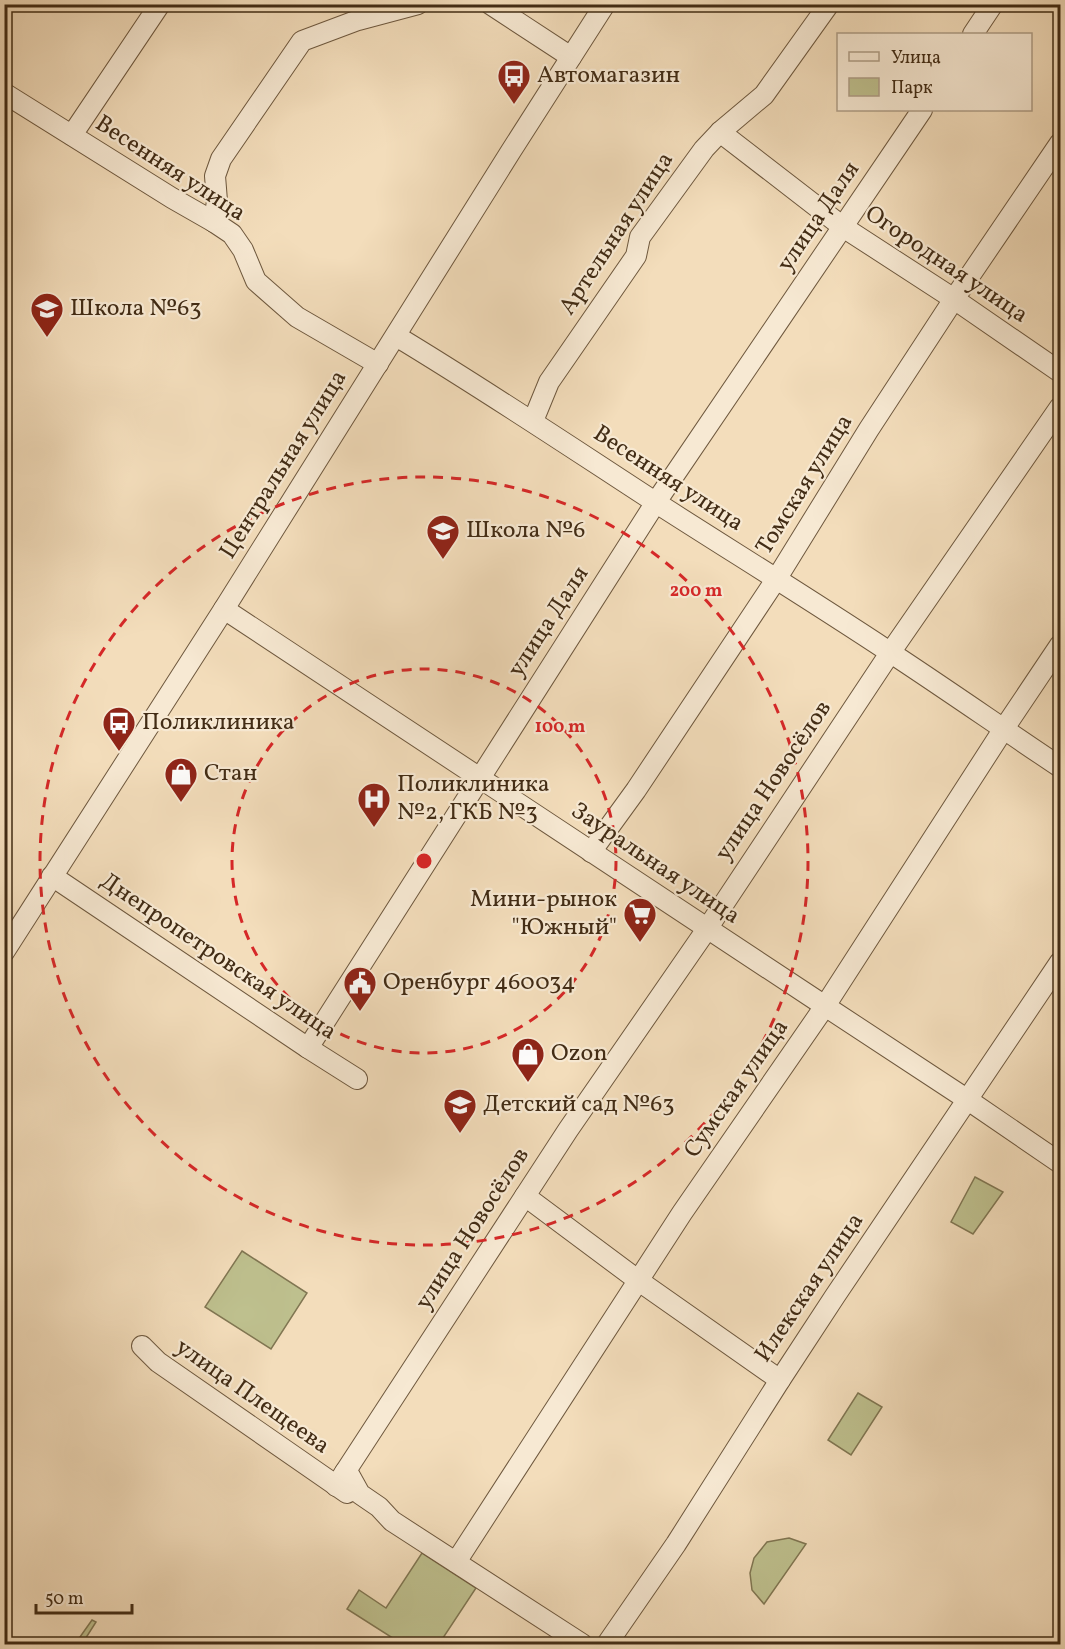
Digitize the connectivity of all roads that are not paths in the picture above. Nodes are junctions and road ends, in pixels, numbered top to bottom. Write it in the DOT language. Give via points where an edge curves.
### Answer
graph roads {
  1 [pos="160,4"];
  2 [pos="418,4"];
  3 [pos="490,4"];
  4 [pos="605,4"];
  5 [pos="829,4"];
  6 [pos="993,4"];
  7 [pos="974,33"];
  8 [pos="571,57"];
  9 [pos="4,93"];
  10 [pos="921,111"];
  11 [pos="720,132"];
  12 [pos="72,135"];
  13 [pos="1060,143"];
  14 [pos="214,222"];
  15 [pos="843,227"];
  16 [pos="954,299"];
  17 [pos="396,336"];
  18 [pos="378,364"];
  19 [pos="1060,372"];
  20 [pos="1060,407"];
  21 [pos="533,421"];
  22 [pos="656,502"];
  23 [pos="777,578"];
  24 [pos="224,609"];
  25 [pos="1060,645"];
  26 [pos="890,652"];
  27 [pos="1003,729"];
  28 [pos="1060,767"];
  29 [pos="479,778"];
  30 [pos="591,852"];
  31 [pos="52,876"];
  32 [pos="707,929"];
  33 [pos="4,952"];
  34 [pos="1060,962"];
  35 [pos="825,1006"];
  36 [pos="308,1048"];
  37 [pos="357,1079"];
  38 [pos="968,1100"];
  39 [pos="1060,1163"];
  40 [pos="525,1196"];
  41 [pos="639,1281"];
  42 [pos="142,1346"];
  43 [pos="780,1380"];
  44 [pos="340,1479"];
  45 [pos="456,1562"];
  46 [pos="582,1644"];
  47 [pos="607,1644"];
  1 -- 12 [label="street"];
  2 -- 14 [label="street" via="302,41 221,159 214,176"];
  3 -- 8 [label="street"];
  4 -- 8 [label="street, Центральная улица"];
  5 -- 11 [label="street, Артельная улица" via="764,95"];
  6 -- 7 [label="street"];
  8 -- 17 [label="street, Центральная улица"];
  9 -- 12 [label="street, Весенняя улица"];
  10 -- 15 [label="street, улица Даля"];
  11 -- 15 [label="street, Огородная улица"];
  11 -- 21 [label="street, Артельная улица" via="640,237 636,256 549,382"];
  12 -- 14 [label="street, Весенняя улица"];
  13 -- 16 [label="street, Томская улица"];
  14 -- 18 [label="street, Весенняя улица" via="231,234 243,250 256,281 297,317"];
  15 -- 16 [label="street, Огородная улица"];
  15 -- 22 [label="street, улица Даля"];
  16 -- 19 [label="street, Огородная улица"];
  16 -- 23 [label="street, Томская улица"];
  17 -- 18 [label="street, Центральная улица"];
  17 -- 21 [label="street, Весенняя улица"];
  18 -- 24 [label="street, Центральная улица"];
  20 -- 26 [label="street, улица Новосёлов"];
  21 -- 22 [label="street, Весенняя улица"];
  22 -- 23 [label="street, Весенняя улица"];
  22 -- 29 [label="street, улица Даля"];
  23 -- 26 [label="street, Весенняя улица"];
  23 -- 30 [label="street, Томская улица"];
  24 -- 29 [label="street, Зауральная улица"];
  24 -- 31 [label="street, Центральная улица"];
  25 -- 27 [label="street, Сумская улица"];
  26 -- 27 [label="street, Весенняя улица"];
  26 -- 32 [label="street, улица Новосёлов"];
  27 -- 28 [label="street, Весенняя улица"];
  27 -- 35 [label="street, Сумская улица"];
  29 -- 30 [label="street, Зауральная улица"];
  29 -- 36 [label="street, улица Даля"];
  30 -- 32 [label="street, Зауральная улица"];
  31 -- 33 [label="street, Центральная улица"];
  31 -- 36 [label="street, Днепропетровская улица"];
  32 -- 35 [label="street, Зауральная улица"];
  32 -- 40 [label="street, улица Новосёлов"];
  34 -- 38 [label="street, Илекская улица"];
  35 -- 38 [label="street, Зауральная улица"];
  35 -- 41 [label="street, Сумская улица"];
  36 -- 37 [label="street, Днепропетровская улица"];
  38 -- 39 [label="street, Зауральная улица"];
  38 -- 43 [label="street, Илекская улица"];
  40 -- 41 [label="street"];
  40 -- 44 [label="street, улица Новосёлов"];
  41 -- 43 [label="street"];
  41 -- 45 [label="street, Сумская улица"];
  42 -- 44 [label="street, улица Плещеева" via="158,1362"];
  43 -- 47 [label="street, Илекская улица"];
  44 -- 45 [label="street" via="350,1476 360,1494 392,1521"];
  45 -- 46 [label="street"];
}
